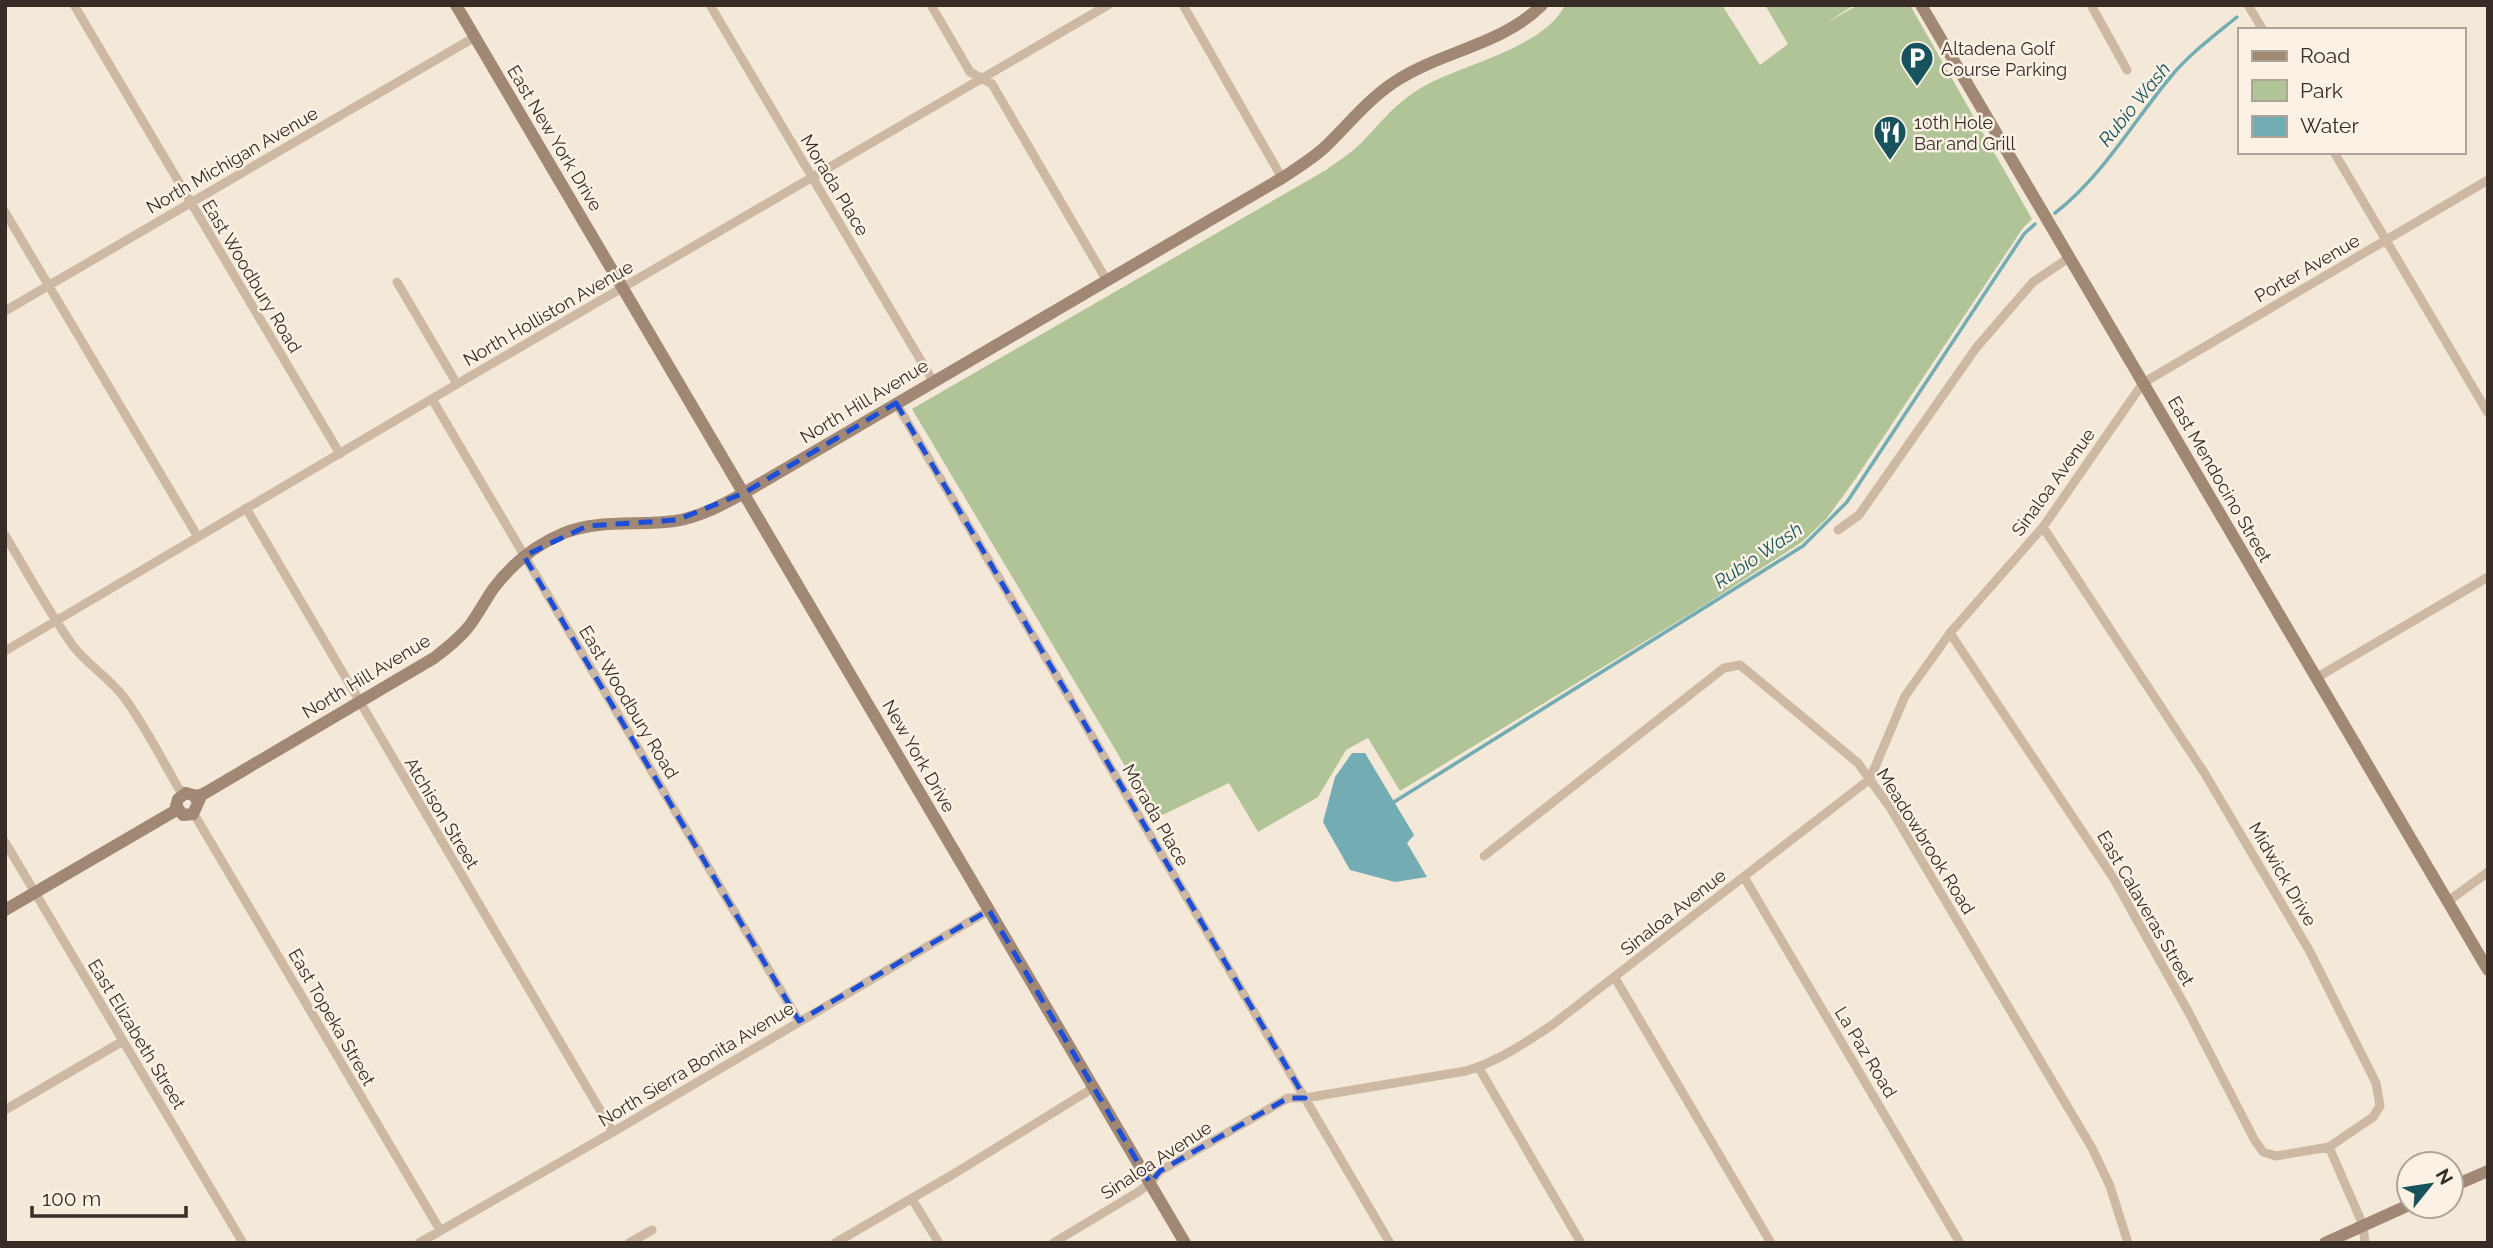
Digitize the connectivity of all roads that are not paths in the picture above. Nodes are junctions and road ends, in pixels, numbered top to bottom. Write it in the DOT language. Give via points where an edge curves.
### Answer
graph roads {
  1 [pos="74,5"];
  2 [pos="456,5"];
  3 [pos="709,5"];
  4 [pos="931,5"];
  5 [pos="1108,5"];
  6 [pos="1183,5"];
  7 [pos="1542,5"];
  8 [pos="1921,5"];
  9 [pos="2091,5"];
  10 [pos="2248,5"];
  11 [pos="2262,28"];
  12 [pos="475,37"];
  13 [pos="2127,70"];
  14 [pos="981,79"];
  15 [pos="2335,154"];
  16 [pos="811,178"];
  17 [pos="1282,178"];
  18 [pos="2488,180"];
  19 [pos="190,202"];
  20 [pos="5,212"];
  21 [pos="2386,240"];
  22 [pos="2070,257"];
  23 [pos="1107,281"];
  24 [pos="397,282"];
  25 [pos="49,286"];
  26 [pos="623,288"];
  27 [pos="5,312"];
  28 [pos="933,381"];
  29 [pos="2143,383"];
  30 [pos="457,384"];
  31 [pos="432,399"];
  32 [pos="896,403"];
  33 [pos="2488,413"];
  34 [pos="340,454"];
  35 [pos="744,493"];
  36 [pos="246,508"];
  37 [pos="2043,527"];
  38 [pos="1838,530"];
  39 [pos="5,535"];
  40 [pos="198,537"];
  41 [pos="524,556"];
  42 [pos="2488,578"];
  43 [pos="56,621"];
  44 [pos="1950,633"];
  45 [pos="5,651"];
  46 [pos="2316,678"];
  47 [pos="359,702"];
  48 [pos="1870,779"];
  49 [pos="188,804"];
  50 [pos="5,842"];
  51 [pos="1484,856"];
  52 [pos="2488,872"];
  53 [pos="1744,877"];
  54 [pos="35,892"];
  55 [pos="2448,902"];
  56 [pos="5,910"];
  57 [pos="989,910"];
  58 [pos="2488,970"];
  59 [pos="1615,978"];
  60 [pos="799,1021"];
  61 [pos="123,1041"];
  62 [pos="1479,1068"];
  63 [pos="1094,1088"];
  64 [pos="1306,1098"];
  65 [pos="5,1110"];
  66 [pos="613,1132"];
  67 [pos="2329,1147"];
  68 [pos="2488,1171"];
  69 [pos="2465,1181"];
  70 [pos="1150,1183"];
  71 [pos="912,1199"];
  72 [pos="2395,1211"];
  73 [pos="2363,1225"];
  74 [pos="440,1230"];
  75 [pos="652,1230"];
  76 [pos="243,1243"];
  77 [pos="419,1243"];
  78 [pos="629,1243"];
  79 [pos="835,1243"];
  80 [pos="939,1243"];
  81 [pos="1053,1243"];
  82 [pos="1185,1243"];
  83 [pos="1390,1243"];
  84 [pos="1581,1243"];
  85 [pos="1771,1243"];
  86 [pos="1960,1243"];
  87 [pos="2128,1243"];
  88 [pos="2325,1243"];
  89 [pos="2365,1243"];
  1 -- 19 [label="street, East Woodbury Road"];
  2 -- 12 [label="street, East New York Drive"];
  3 -- 16 [label="street, Morada Place"];
  4 -- 14 [label="street" via="970,72"];
  5 -- 14 [label="street, North Holliston Avenue"];
  6 -- 17 [label="street"];
  7 -- 17 [label="street, North Hill Avenue" via="1499,35 1430,61 1393,83 1324,149"];
  8 -- 22 [label="street, East Mendocino Street"];
  9 -- 13 [label="street"];
  10 -- 11 [label="street"];
  12 -- 19 [label="street, North Michigan Avenue"];
  12 -- 26 [label="street, East New York Drive"];
  14 -- 16 [label="street, North Holliston Avenue"];
  14 -- 23 [label="street" via="992,84"];
  15 -- 21 [label="street"];
  16 -- 26 [label="street, North Holliston Avenue"];
  16 -- 28 [label="street, Morada Place"];
  17 -- 23 [label="street, North Hill Avenue"];
  18 -- 21 [label="street, Porter Avenue"];
  19 -- 25 [label="street, North Michigan Avenue"];
  19 -- 34 [label="street, East Woodbury Road"];
  20 -- 25 [label="street"];
  21 -- 29 [label="street, Porter Avenue"];
  21 -- 33 [label="street"];
  22 -- 29 [label="street, East Mendocino Street"];
  22 -- 38 [label="street" via="2033,282 1976,348 1858,515"];
  23 -- 28 [label="street, North Hill Avenue"];
  24 -- 30 [label="street"];
  25 -- 27 [label="street, North Michigan Avenue"];
  25 -- 40 [label="street"];
  26 -- 30 [label="street, North Holliston Avenue"];
  26 -- 35 [label="street, New York Drive"];
  28 -- 32 [label="street, North Hill Avenue"];
  29 -- 37 [label="street, Sinaloa Avenue"];
  29 -- 46 [label="street, East Mendocino Street"];
  30 -- 31 [label="street, North Holliston Avenue"];
  31 -- 34 [label="street, North Holliston Avenue"];
  31 -- 41 [label="street, East Woodbury Road"];
  32 -- 35 [label="street, North Hill Avenue"];
  32 -- 64 [label="street, Morada Place"];
  34 -- 36 [label="street, North Holliston Avenue"];
  35 -- 41 [label="street, North Hill Avenue" via="677,520 587,526"];
  35 -- 57 [label="street, New York Drive"];
  36 -- 40 [label="street, North Holliston Avenue"];
  36 -- 47 [label="street, Atchison Street"];
  37 -- 44 [label="street, Sinaloa Avenue"];
  37 -- 67 [label="street, Midwick Drive" via="2206,774 2309,950 2376,1083 2380,1106 2373,1117"];
  39 -- 43 [label="street, East Topeka Street"];
  40 -- 43 [label="street, North Holliston Avenue"];
  41 -- 47 [label="street, North Hill Avenue" via="454,642"];
  41 -- 60 [label="street, East Woodbury Road"];
  42 -- 46 [label="street"];
  43 -- 45 [label="street, North Holliston Avenue"];
  43 -- 49 [label="street, East Topeka Street" via="86,662 124,698"];
  44 -- 48 [label="street, Sinaloa Avenue" via="1905,696"];
  44 -- 67 [label="street, East Calaveras Street" via="2114,879 2258,1146 2276,1156"];
  46 -- 55 [label="street, East Mendocino Street"];
  47 -- 49 [label="street, North Hill Avenue"];
  47 -- 66 [label="street, Atchison Street"];
  48 -- 51 [label="street, Meadowbrook Road" via="1858,763 1740,665 1733,665"];
  48 -- 53 [label="street, Sinaloa Avenue"];
  48 -- 87 [label="street, Meadowbrook Road" via="2092,1148"];
  49 -- 54 [label="street, North Hill Avenue"];
  49 -- 74 [label="street, East Topeka Street"];
  50 -- 54 [label="street, East Elizabeth Street"];
  52 -- 55 [label="street"];
  53 -- 59 [label="street, Sinaloa Avenue"];
  53 -- 86 [label="street, La Paz Road"];
  54 -- 56 [label="street, North Hill Avenue"];
  54 -- 61 [label="street, East Elizabeth Street"];
  55 -- 58 [label="street, East Mendocino Street"];
  57 -- 60 [label="street, North Sierra Bonita Avenue"];
  57 -- 63 [label="street, New York Drive"];
  59 -- 62 [label="street, Sinaloa Avenue" via="1524,1044"];
  59 -- 85 [label="street"];
  60 -- 66 [label="street, North Sierra Bonita Avenue"];
  61 -- 65 [label="street"];
  61 -- 76 [label="street, East Elizabeth Street"];
  62 -- 64 [label="street, Sinaloa Avenue"];
  62 -- 84 [label="street"];
  63 -- 70 [label="street, New York Drive"];
  63 -- 71 [label="street"];
  64 -- 70 [label="street, Sinaloa Avenue" via="1288,1098 1160,1171"];
  64 -- 83 [label="street, Morada Place"];
  66 -- 74 [label="street, North Sierra Bonita Avenue"];
  67 -- 73 [label="street"];
  68 -- 69 [label="street"];
  70 -- 81 [label="street, Sinaloa Avenue"];
  70 -- 82 [label="street, New York Drive"];
  71 -- 79 [label="street"];
  71 -- 80 [label="street"];
  72 -- 73 [label="street"];
  73 -- 88 [label="street"];
  73 -- 89 [label="street"];
  74 -- 77 [label="street, North Sierra Bonita Avenue"];
  75 -- 78 [label="street"];
}
